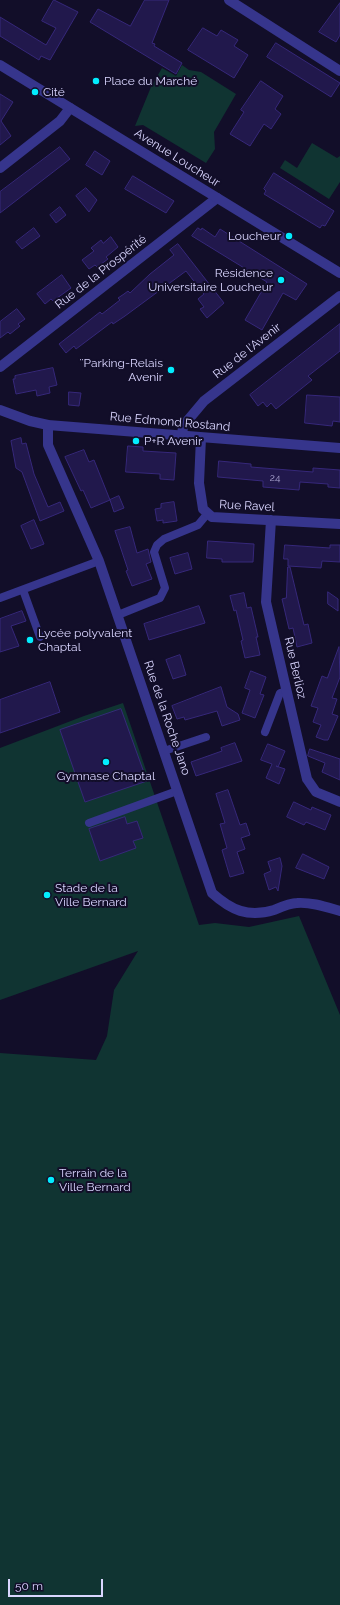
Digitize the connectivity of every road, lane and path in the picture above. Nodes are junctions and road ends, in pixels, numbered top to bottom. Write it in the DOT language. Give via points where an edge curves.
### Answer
graph roads {
  1 [pos="229,0"];
  2 [pos="0,65"];
  3 [pos="339,68"];
  4 [pos="70,108"];
  5 [pos="0,168"];
  6 [pos="217,198"];
  7 [pos="340,273"];
  8 [pos="340,296"];
  9 [pos="0,367"];
  10 [pos="0,410"];
  11 [pos="48,426"];
  12 [pos="182,436"];
  13 [pos="201,438"];
  14 [pos="340,448"];
  15 [pos="208,513"];
  16 [pos="271,520"];
  17 [pos="340,524"];
  18 [pos="99,561"];
  19 [pos="23,590"];
  20 [pos="0,598"];
  21 [pos="118,614"];
  22 [pos="40,637"];
  23 [pos="286,691"];
  24 [pos="265,732"];
  25 [pos="206,737"];
  26 [pos="164,751"];
  27 [pos="177,791"];
  28 [pos="340,802"];
  29 [pos="89,823"];
  30 [pos="340,911"];
  1 -- 3 [label="street"];
  2 -- 4 [label="street, Avenue Loucheur"];
  4 -- 5 [label="street" via="60,122"];
  4 -- 6 [label="street, Avenue Loucheur"];
  6 -- 7 [label="street, Avenue Loucheur"];
  6 -- 9 [label="street, Rue de la Prospérité"];
  8 -- 12 [label="street, Rue de l'Avenir" via="204,401 183,426"];
  10 -- 11 [label="street, Rue Edmond Rostand"];
  11 -- 12 [label="street, Rue Edmond Rostand"];
  11 -- 18 [label="street, Rue de la Roche Jano" via="48,445"];
  12 -- 13 [label="street, Rue Edmond Rostand"];
  13 -- 14 [label="street, Rue Edmond Rostand"];
  13 -- 15 [label="street, Rue Ravel" via="199,483 203,509"];
  15 -- 16 [label="street, Rue Ravel" via="212,517"];
  15 -- 21 [label="lane" via="198,525 164,539 157,545 154,552 165,588 160,598"];
  16 -- 17 [label="street, Rue Ravel"];
  16 -- 23 [label="street, Rue Berlioz" via="266,602"];
  18 -- 19 [label="lane"];
  18 -- 21 [label="street, Rue de la Roche Jano"];
  19 -- 20 [label="lane"];
  19 -- 22 [label="lane"];
  21 -- 26 [label="street, Rue de la Roche Jano"];
  23 -- 24 [label="lane" via="280,693"];
  23 -- 28 [label="street, Rue Berlioz" via="307,779 316,792"];
  25 -- 26 [label="lane"];
  26 -- 27 [label="street, Rue de la Roche Jano"];
  27 -- 29 [label="lane"];
  27 -- 30 [label="street, Rue de la Roche Jano" via="212,893 226,906 262,914 296,903 321,905"];
}
